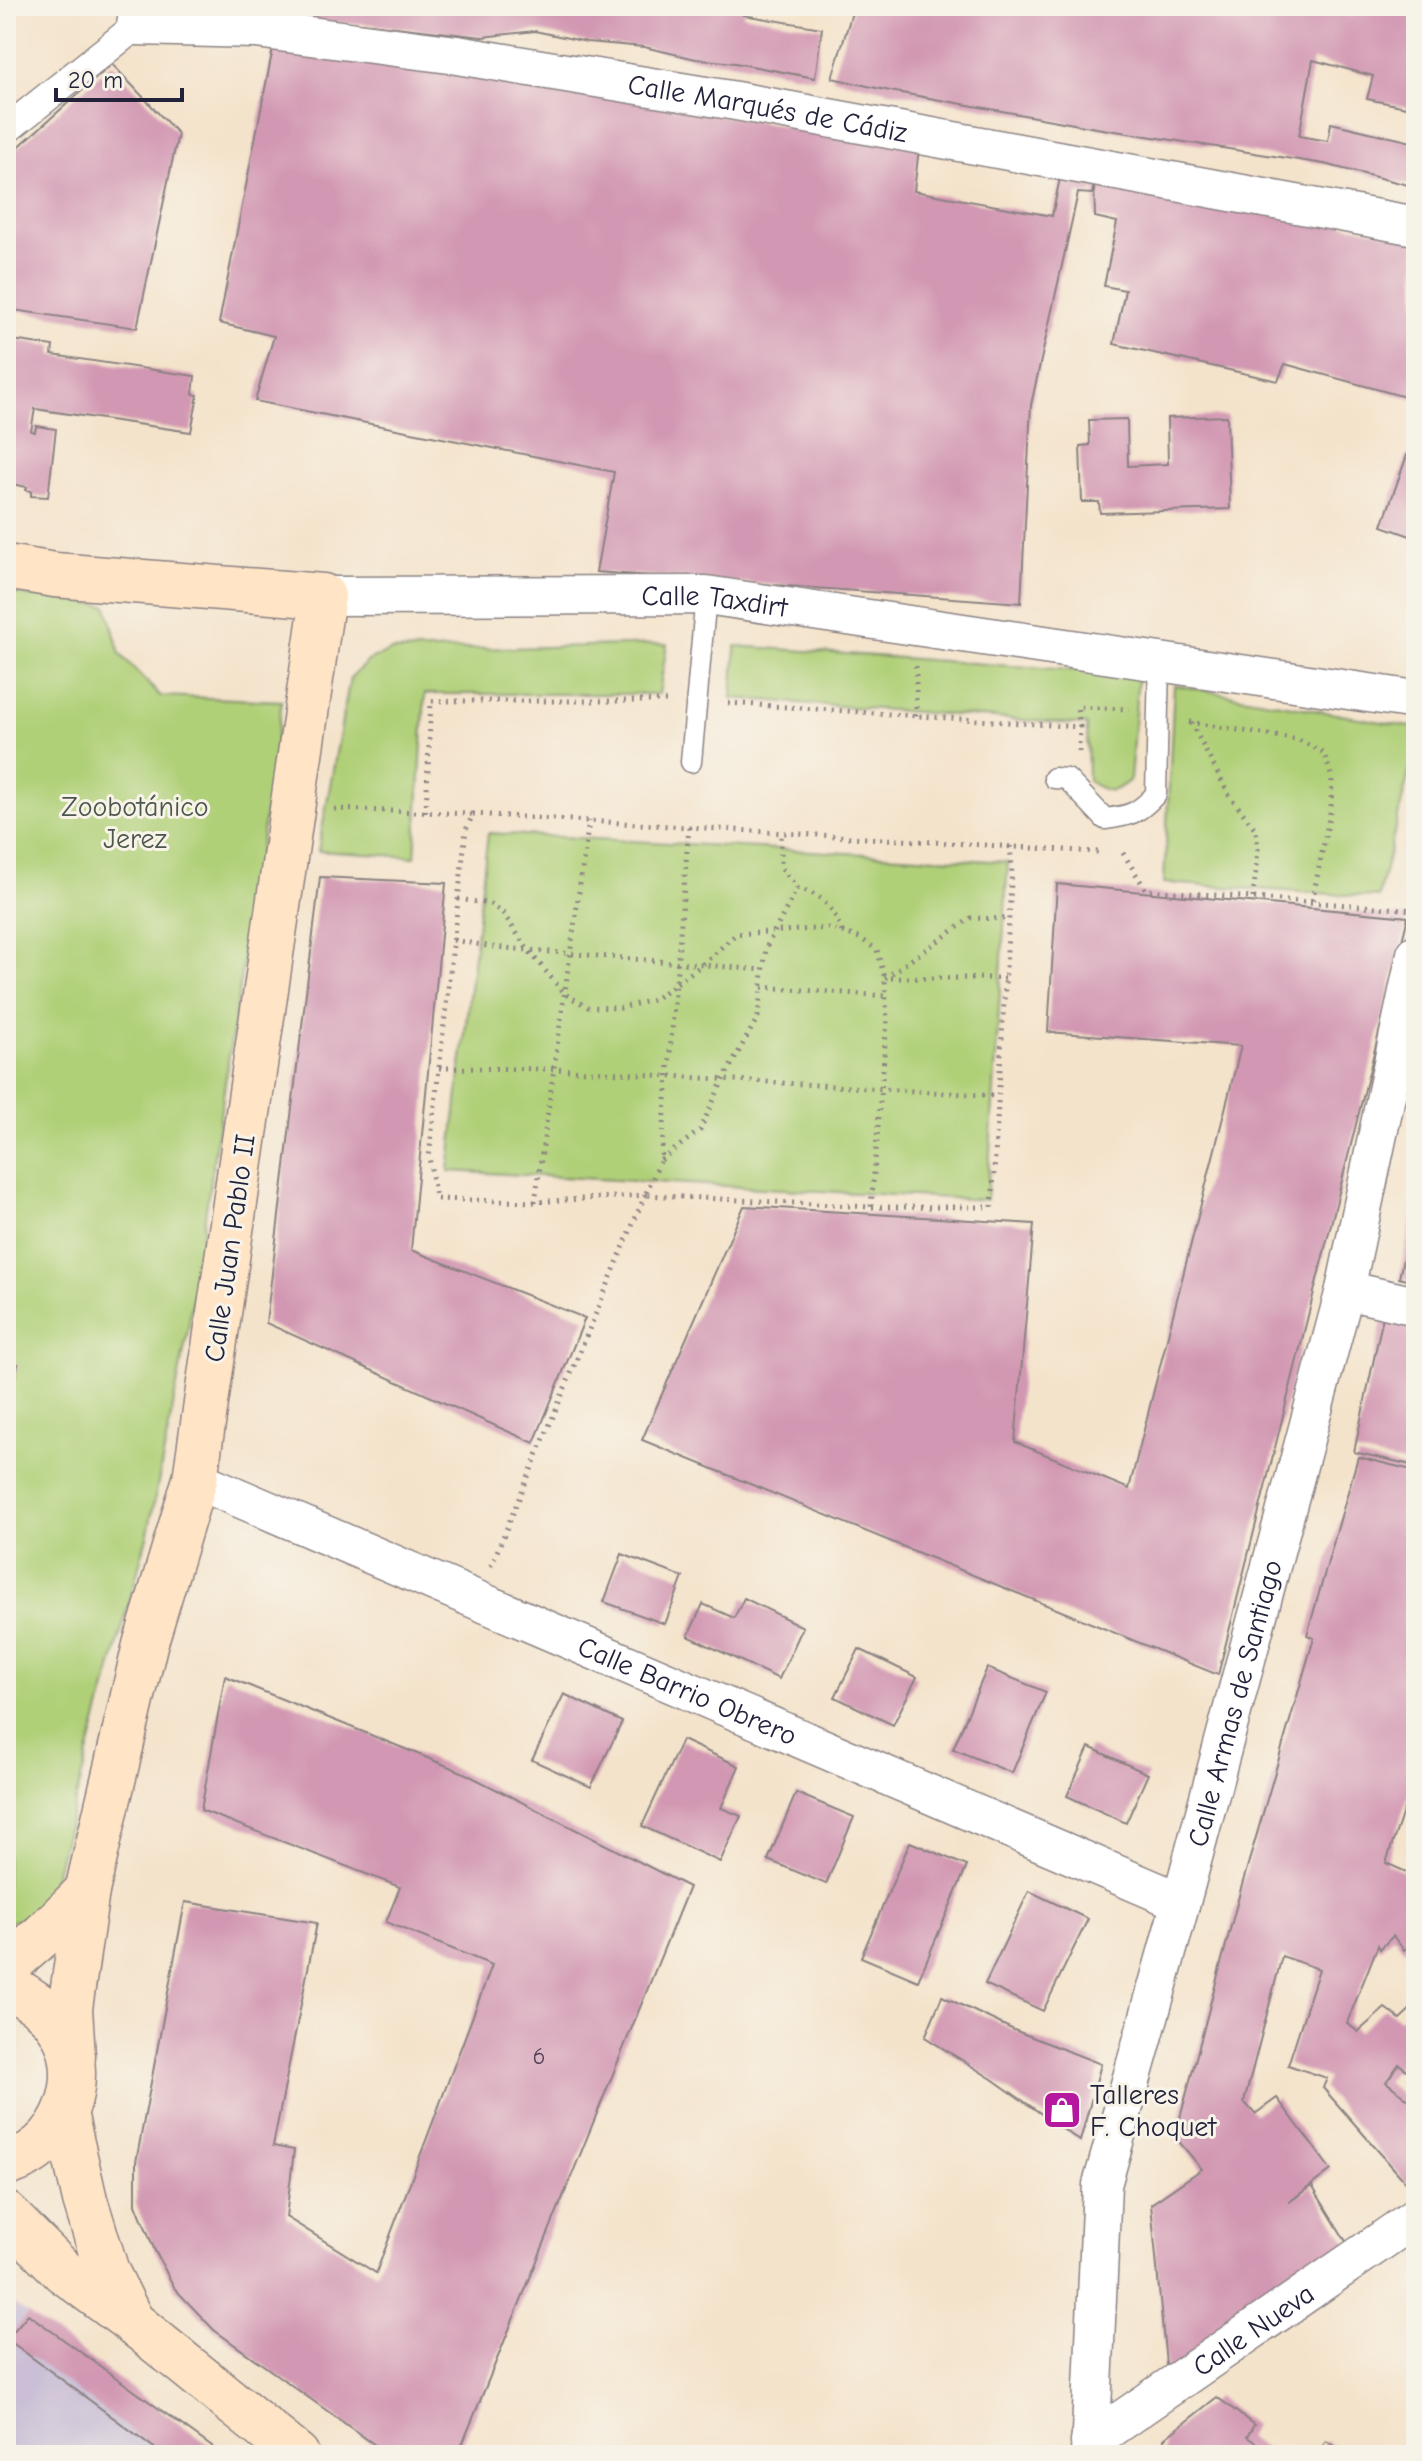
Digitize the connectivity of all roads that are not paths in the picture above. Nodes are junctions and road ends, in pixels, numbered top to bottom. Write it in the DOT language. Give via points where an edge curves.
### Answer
graph roads {
  1 [pos="137,16"];
  2 [pos="6,130"];
  3 [pos="1416,226"];
  4 [pos="6,567"];
  5 [pos="706,595"];
  6 [pos="323,596"];
  7 [pos="1159,662"];
  8 [pos="1416,700"];
  9 [pos="691,762"];
  10 [pos="1054,778"];
  11 [pos="1416,954"];
  12 [pos="1345,1290"];
  13 [pos="1416,1306"];
  14 [pos="195,1479"];
  15 [pos="87,1891"];
  16 [pos="1181,1902"];
  17 [pos="6,1967"];
  18 [pos="6,1988"];
  19 [pos="73,2057"];
  20 [pos="65,2113"];
  21 [pos="6,2164"];
  22 [pos="6,2214"];
  23 [pos="1416,2217"];
  24 [pos="131,2321"];
  25 [pos="1090,2449"];
  26 [pos="297,2455"];
  1 -- 2 [label="street"];
  1 -- 3 [label="street, Calle Marqués de Cádiz" via="457,55"];
  4 -- 6 [label="main road, Calle Taxdirt"];
  5 -- 6 [label="street, Calle Taxdirt"];
  5 -- 7 [label="street, Calle Taxdirt"];
  5 -- 9 [label="lane"];
  6 -- 14 [label="main road, Calle Juan Pablo II"];
  7 -- 8 [label="street, Calle Taxdirt"];
  7 -- 10 [label="lane" via="1156,794 1128,816 1105,819 1067,779"];
  11 -- 12 [label="street, Calle Armas de Santiago"];
  12 -- 13 [label="street"];
  12 -- 16 [label="street, Calle Armas de Santiago"];
  14 -- 15 [label="main road, Calle Juan Pablo II" via="145,1645"];
  14 -- 16 [label="street, Calle Barrio Obrero"];
  15 -- 17 [label="main road"];
  15 -- 19 [label="main road, Calle Juan Pablo II" via="70,2008"];
  16 -- 25 [label="street, Calle Armas de Santiago" via="1102,2185"];
  18 -- 19 [label="main road" via="45,2009 63,2031"];
  19 -- 20 [label="main road, Calle Juan Pablo II" via="74,2081"];
  20 -- 21 [label="main road" via="49,2140"];
  20 -- 24 [label="main road" via="107,2272"];
  22 -- 24 [label="main road" via="63,2271"];
  23 -- 25 [label="street, Calle Nueva"];
  24 -- 26 [label="main road"];
}
